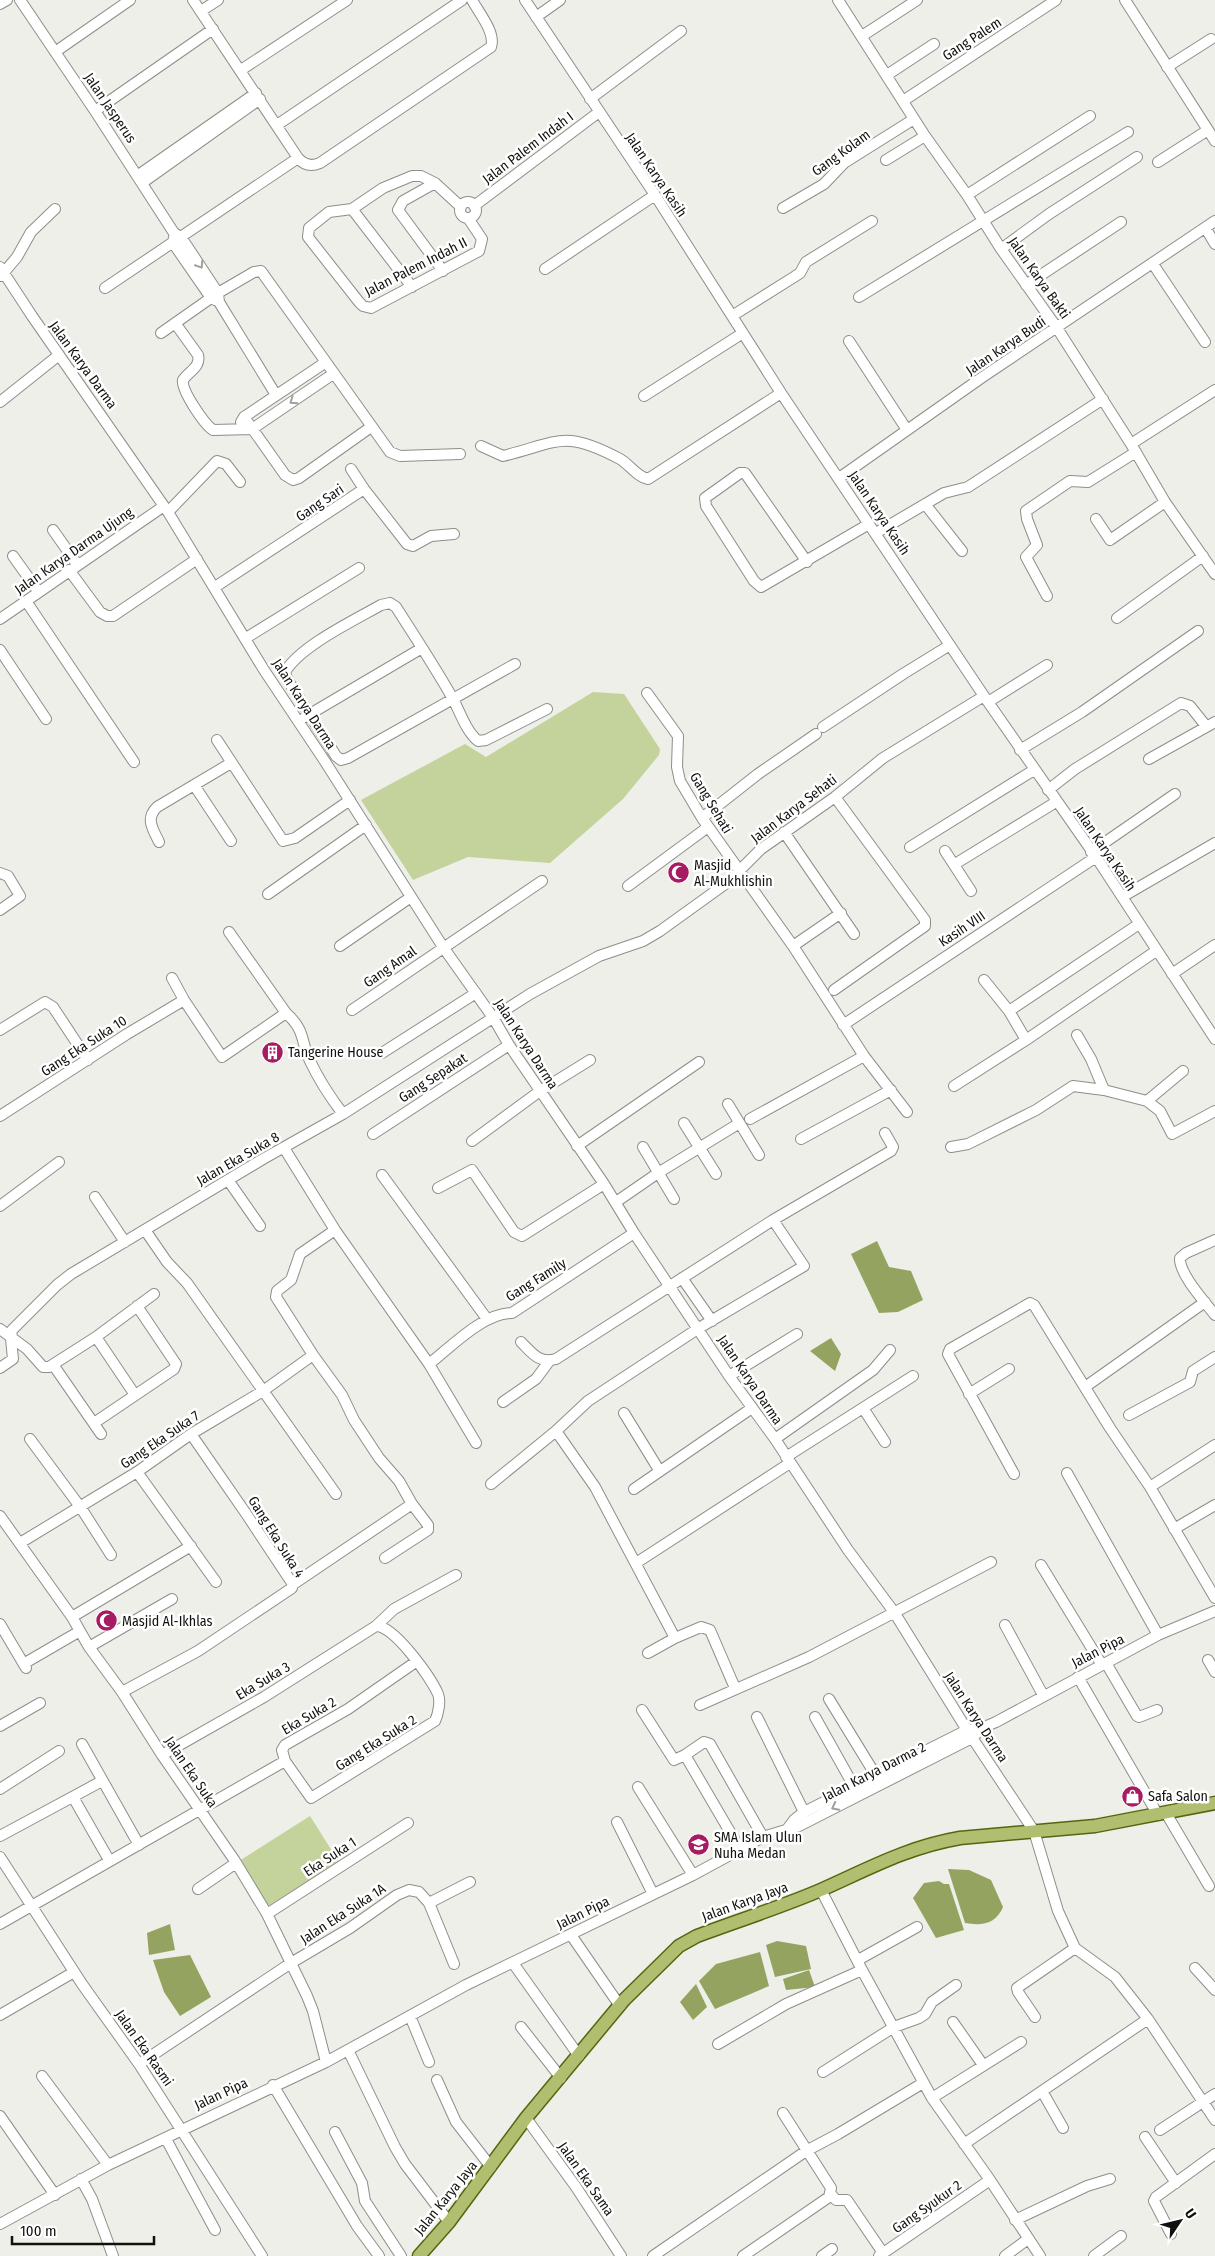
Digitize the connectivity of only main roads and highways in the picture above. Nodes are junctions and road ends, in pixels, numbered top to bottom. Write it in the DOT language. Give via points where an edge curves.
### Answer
graph roads {
  1 [pos="1215,1803"];
  2 [pos="419,2256"];
  1 -- 2 [label="main road, Jalan Karya Jaya" via="1095,1826 938,1842 902,1852 822,1890 697,1936 679,1946 620,2006 526,2118"];
}
